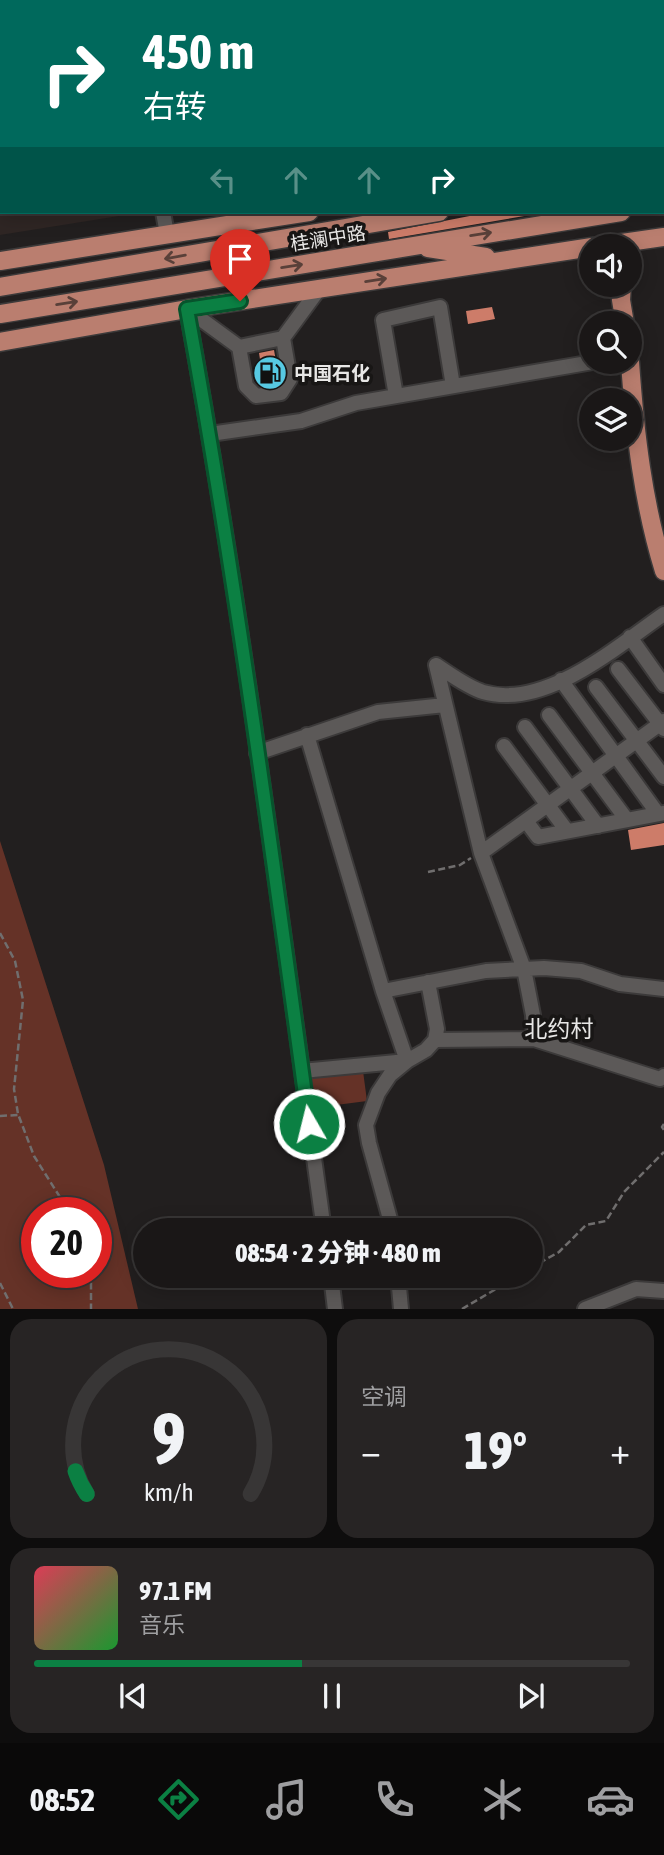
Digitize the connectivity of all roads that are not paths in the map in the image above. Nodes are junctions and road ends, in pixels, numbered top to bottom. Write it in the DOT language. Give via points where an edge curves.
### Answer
graph roads {
  1 [pos="163,214"];
  2 [pos="296,214"];
  3 [pos="416,214"];
  4 [pos="608,214"];
  5 [pos="166,234"];
  6 [pos="664,237"];
  7 [pos="642,242"];
  8 [pos="414,245"];
  9 [pos="579,250"];
  10 [pos="503,260"];
  11 [pos="0,261"];
  12 [pos="0,287"];
  13 [pos="319,289"];
  14 [pos="187,309"];
  15 [pos="0,314"];
  16 [pos="283,338"];
  17 [pos="0,342"];
  18 [pos="239,347"];
  19 [pos="579,364"];
  20 [pos="631,374"];
  21 [pos="453,386"];
  22 [pos="396,396"];
  23 [pos="210,434"];
  24 [pos="664,570"];
  25 [pos="664,614"];
  26 [pos="630,637"];
  27 [pos="618,669"];
  28 [pos="561,680"];
  29 [pos="664,685"];
  30 [pos="596,687"];
  31 [pos="445,705"];
  32 [pos="550,715"];
  33 [pos="663,725"];
  34 [pos="525,727"];
  35 [pos="307,734"];
  36 [pos="637,741"];
  37 [pos="504,746"];
  38 [pos="257,753"];
  39 [pos="616,756"];
  40 [pos="592,773"];
  41 [pos="664,777"];
  42 [pos="570,789"];
  43 [pos="548,805"];
  44 [pos="661,814"];
  45 [pos="627,820"];
  46 [pos="526,821"];
  47 [pos="598,825"];
  48 [pos="567,831"];
  49 [pos="481,853"];
  50 [pos="524,969"];
  51 [pos="428,982"];
  52 [pos="664,989"];
  53 [pos="383,991"];
  54 [pos="534,1039"];
  55 [pos="435,1040"];
  56 [pos="407,1061"];
  57 [pos="302,1071"];
  58 [pos="664,1076"];
  59 [pos="322,1218"];
  60 [pos="390,1218"];
  61 [pos="332,1288"];
  62 [pos="399,1288"];
  63 [pos="664,1291"];
  64 [pos="335,1309"];
  65 [pos="401,1309"];
  66 [pos="585,1309"];
  1 -- 5 [label="street"];
  2 -- 5 [label="main road"];
  3 -- 12 [label="main road, 桂澜中路, one-way"];
  8 -- 4 [label="main road, 桂澜中路, one-way"];
  5 -- 11 [label="main road"];
  6 -- 7 [label="main road"];
  8 -- 10 [label="main road"];
  15 -- 8 [label="main road, 桂澜中路, one-way"];
  9 -- 10 [label="main road"];
  13 -- 10 [label="main road, one-way"];
  13 -- 14 [label="main road"];
  13 -- 16 [label="street"];
  14 -- 17 [label="main road"];
  14 -- 18 [label="street"];
  14 -- 23 [label="street"];
  16 -- 18 [label="street"];
  16 -- 18 [label="street" via="290,379 281,393 256,396 246,386"];
  19 -- 21 [label="street"];
  20 -- 24 [label="main road" via="637,444"];
  21 -- 22 [label="street"];
  21 -- 22 [label="street" via="440,307 383,320"];
  22 -- 23 [label="street" via="301,421"];
  23 -- 38 [label="street"];
  25 -- 26 [label="street"];
  26 -- 28 [label="street"];
  26 -- 29 [label="street"];
  27 -- 33 [label="street"];
  28 -- 31 [label="street" via="504,696 480,691 436,665"];
  28 -- 39 [label="street"];
  30 -- 36 [label="street"];
  31 -- 35 [label="street" via="378,712"];
  31 -- 49 [label="street"];
  32 -- 40 [label="street"];
  33 -- 36 [label="street"];
  34 -- 42 [label="street"];
  35 -- 38 [label="street"];
  35 -- 53 [label="street"];
  36 -- 39 [label="street"];
  36 -- 41 [label="street"];
  37 -- 43 [label="street"];
  38 -- 57 [label="street"];
  39 -- 40 [label="street"];
  39 -- 44 [label="street"];
  40 -- 42 [label="street"];
  40 -- 45 [label="street"];
  42 -- 43 [label="street"];
  42 -- 47 [label="street"];
  43 -- 46 [label="street"];
  43 -- 48 [label="street"];
  44 -- 45 [label="street"];
  45 -- 47 [label="street"];
  46 -- 48 [label="street" via="538,837"];
  46 -- 49 [label="street"];
  47 -- 48 [label="street"];
  49 -- 50 [label="street"];
  50 -- 51 [label="street"];
  50 -- 52 [label="street" via="582,971 620,984"];
  50 -- 54 [label="street"];
  51 -- 53 [label="street"];
  51 -- 55 [label="street"];
  53 -- 56 [label="street"];
  54 -- 55 [label="street"];
  54 -- 58 [label="street" via="660,1079"];
  55 -- 56 [label="street"];
  56 -- 57 [label="street"];
  56 -- 60 [label="street" via="378,1093 366,1125"];
  57 -- 59 [label="street"];
  61 -- 64 [label="street"];
  62 -- 65 [label="street"];
  63 -- 66 [label="street" via="636,1289"];
}
